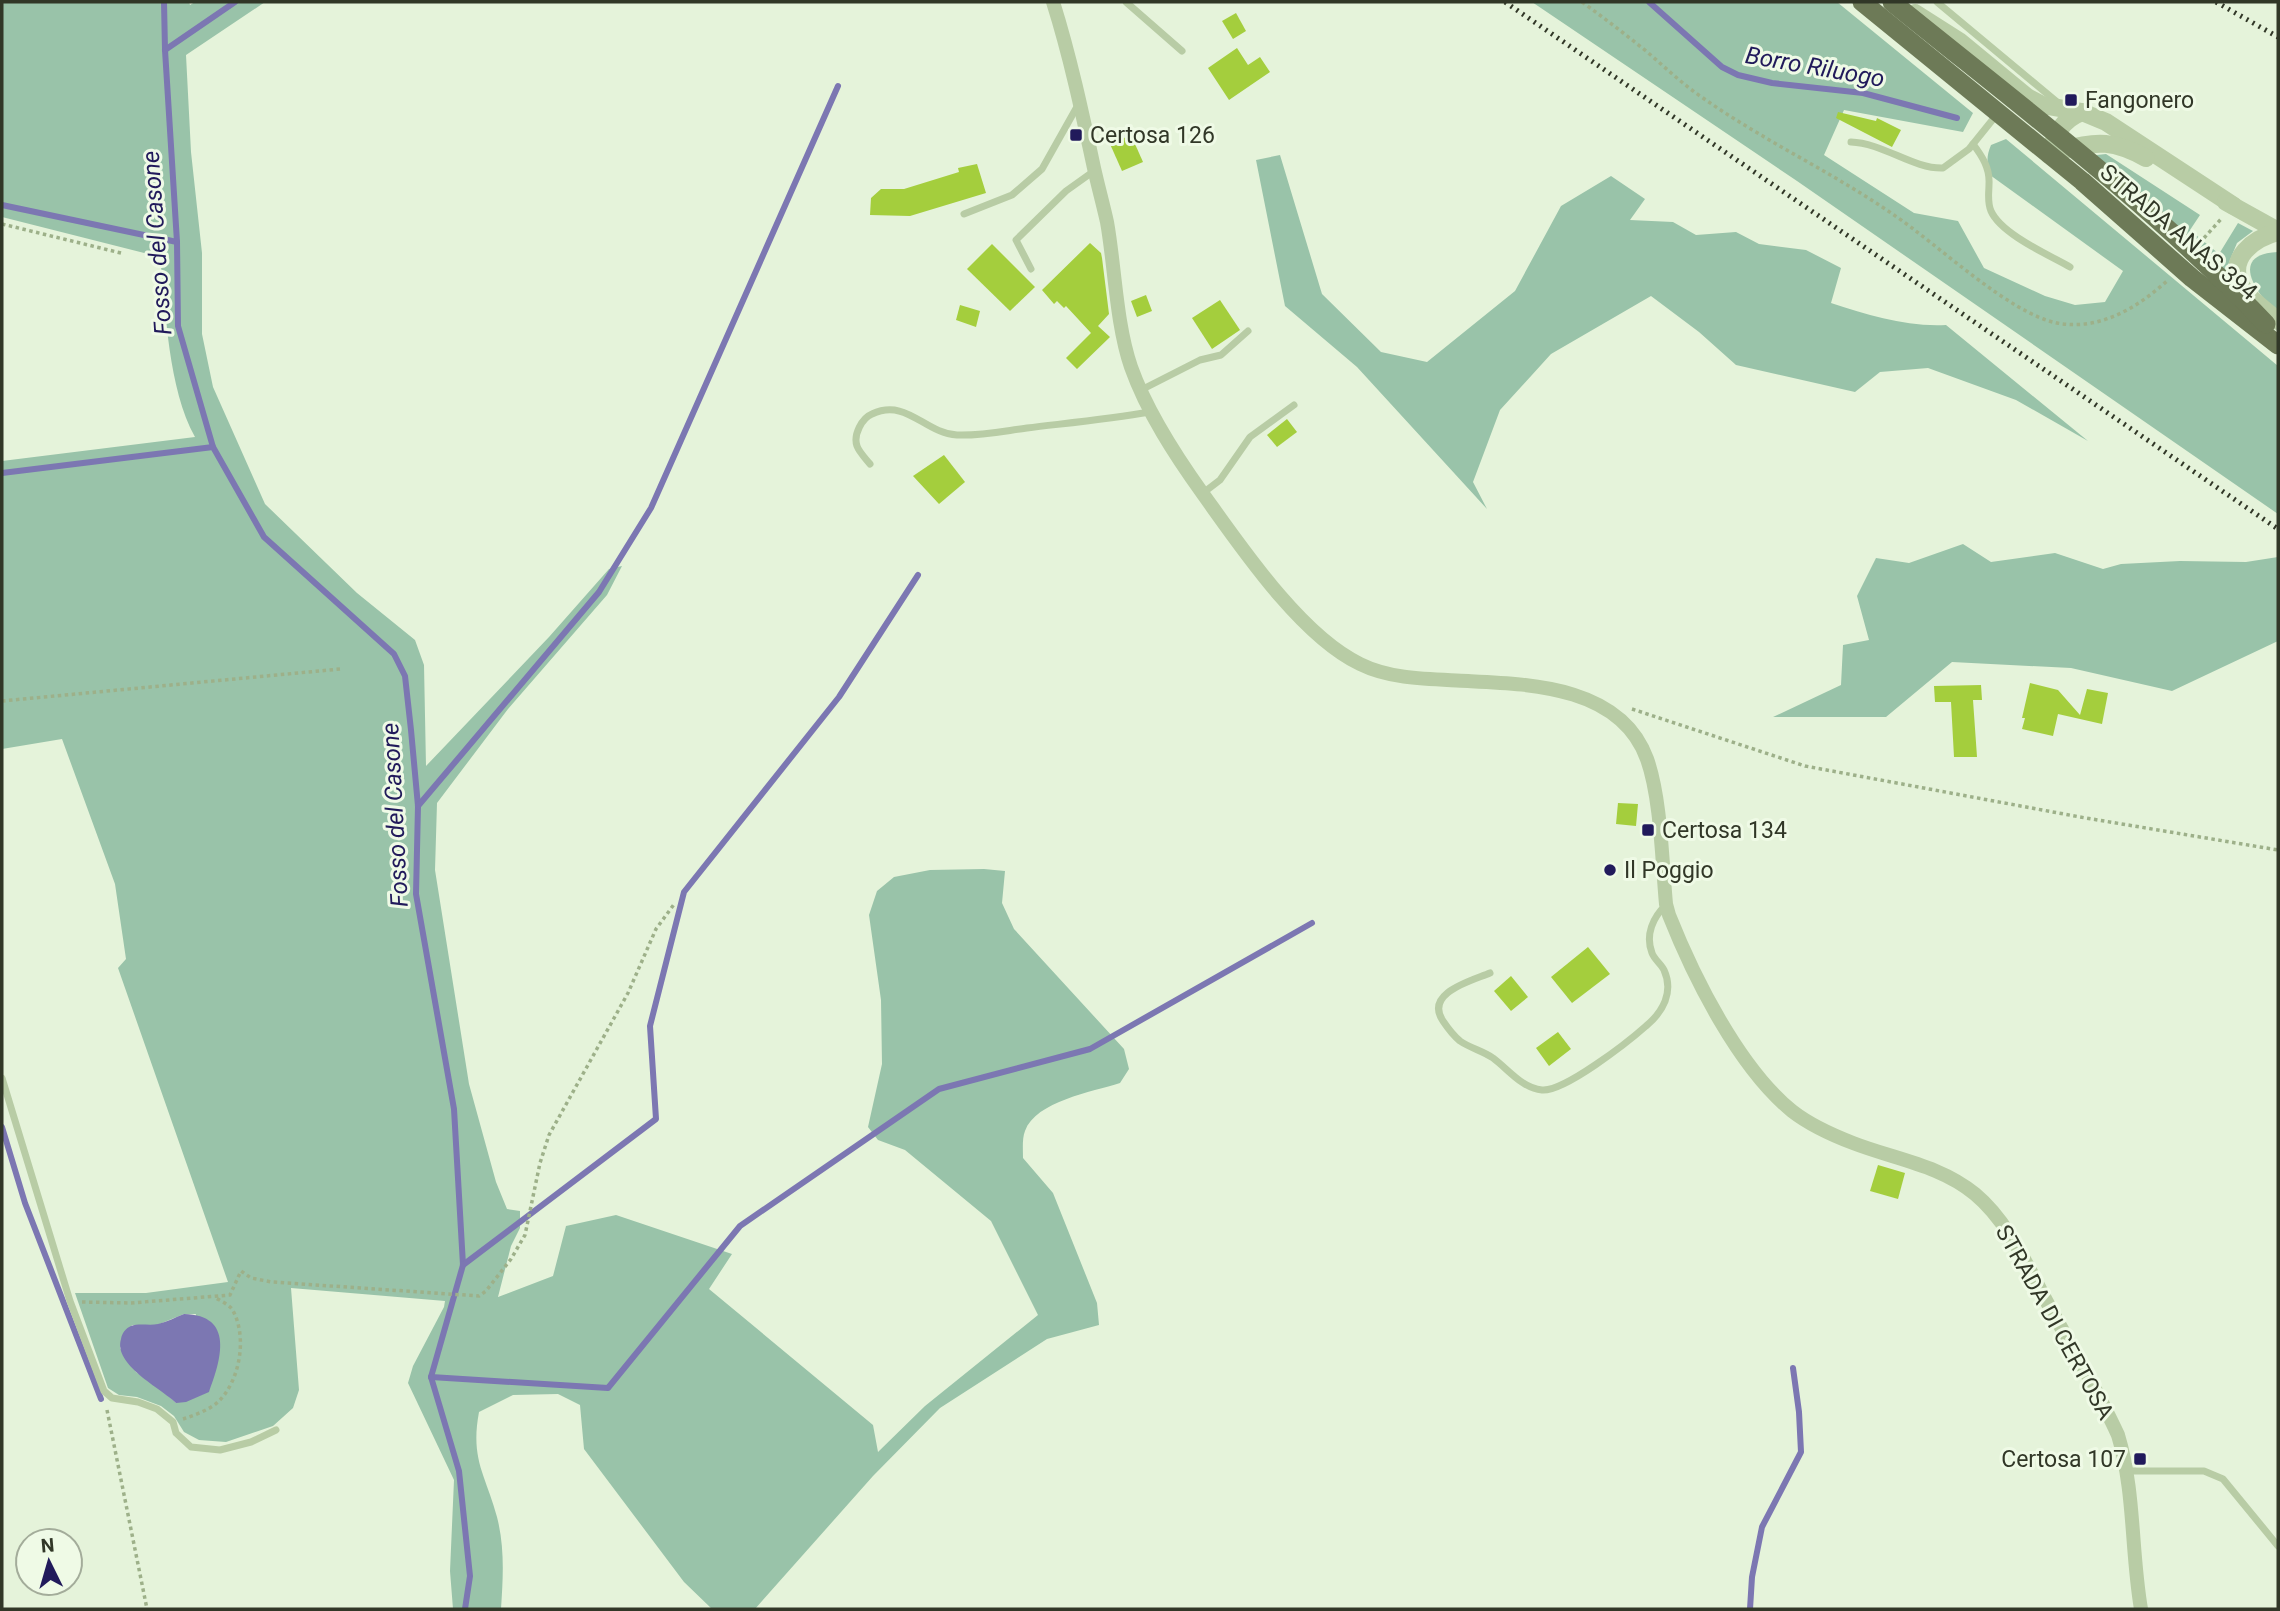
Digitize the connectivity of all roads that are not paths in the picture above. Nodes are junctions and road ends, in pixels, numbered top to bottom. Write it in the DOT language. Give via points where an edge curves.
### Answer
graph roads {
  1 [pos="1053,2"];
  2 [pos="1126,2"];
  3 [pos="1862,2"];
  4 [pos="1893,2"];
  5 [pos="1937,2"];
  6 [pos="1182,51"];
  7 [pos="1080,101"];
  8 [pos="2074,111"];
  9 [pos="1998,112"];
  10 [pos="2055,135"];
  11 [pos="1851,142"];
  12 [pos="1973,144"];
  13 [pos="2072,148"];
  14 [pos="2049,155"];
  15 [pos="1094,171"];
  16 [pos="2234,206"];
  17 [pos="964,214"];
  18 [pos="2278,231"];
  19 [pos="2070,267"];
  20 [pos="1031,269"];
  21 [pos="2278,321"];
  22 [pos="1248,331"];
  23 [pos="2278,337"];
  24 [pos="2278,345"];
  25 [pos="1141,390"];
  26 [pos="1294,405"];
  27 [pos="1150,412"];
  28 [pos="870,464"];
  29 [pos="1203,494"];
  30 [pos="1666,904"];
  31 [pos="1490,973"];
  32 [pos="2,1078"];
  33 [pos="276,1430"];
  34 [pos="2127,1472"];
  35 [pos="2278,1546"];
  36 [pos="2141,1609"];
  1 -- 7 [label="street, STRADA DI CERTOSA"];
  2 -- 6 [label="lane"];
  3 -- 9 [label="main road, STRADA ANAS 394"];
  4 -- 8 [label="street" via="1948,32 2027,97"];
  4 -- 10 [label="main road, STRADA ANAS 394"];
  5 -- 8 [label="lane"];
  7 -- 15 [label="street, STRADA DI CERTOSA"];
  7 -- 17 [label="lane" via="1042,169 1012,195"];
  8 -- 10 [label="street"];
  8 -- 16 [label="street" via="2119,129"];
  9 -- 12 [label="lane"];
  9 -- 14 [label="main road, STRADA ANAS 394"];
  10 -- 13 [label="main road, STRADA ANAS 394"];
  10 -- 14 [label="street"];
  11 -- 12 [label="lane" via="1878,146 1937,169 1948,166"];
  12 -- 19 [label="lane" via="1987,166 1989,204 1995,217"];
  13 -- 14 [label="street"];
  13 -- 16 [label="street" via="2103,143 2126,148"];
  13 -- 23 [label="main road, STRADA ANAS 394" via="2222,278"];
  14 -- 24 [label="main road, STRADA ANAS 394"];
  15 -- 20 [label="lane" via="1066,191 1016,240"];
  15 -- 25 [label="street, STRADA DI CERTOSA" via="1107,220 1125,343"];
  16 -- 18 [label="street"];
  18 -- 21 [label="street" via="2249,245 2238,270 2242,286"];
  22 -- 25 [label="lane" via="1221,355 1200,360"];
  25 -- 27 [label="street, STRADA DI CERTOSA"];
  26 -- 29 [label="lane" via="1250,437 1220,480"];
  27 -- 28 [label="lane" via="957,435 904,411 870,414 862,422 857,446"];
  27 -- 29 [label="street, STRADA DI CERTOSA"];
  29 -- 30 [label="street, STRADA DI CERTOSA" via="1293,610 1352,660 1407,676 1569,694 1624,721 1646,758 1655,796"];
  30 -- 31 [label="lane" via="1656,914 1648,937 1669,991 1661,1011 1568,1082 1544,1090 1525,1084 1492,1057 1459,1040 1437,1013 1444,993"];
  30 -- 34 [label="street, STRADA DI CERTOSA" via="1720,1019 1751,1066 1784,1103 1830,1133 1954,1180 1996,1216 2109,1415"];
  32 -- 33 [label="lane" via="69,1301 104,1391 112,1398 157,1409 191,1447 220,1450"];
  34 -- 35 [label="lane" via="2213,1474 2223,1479"];
  34 -- 36 [label="street, STRADA DI CERTOSA"];
}
